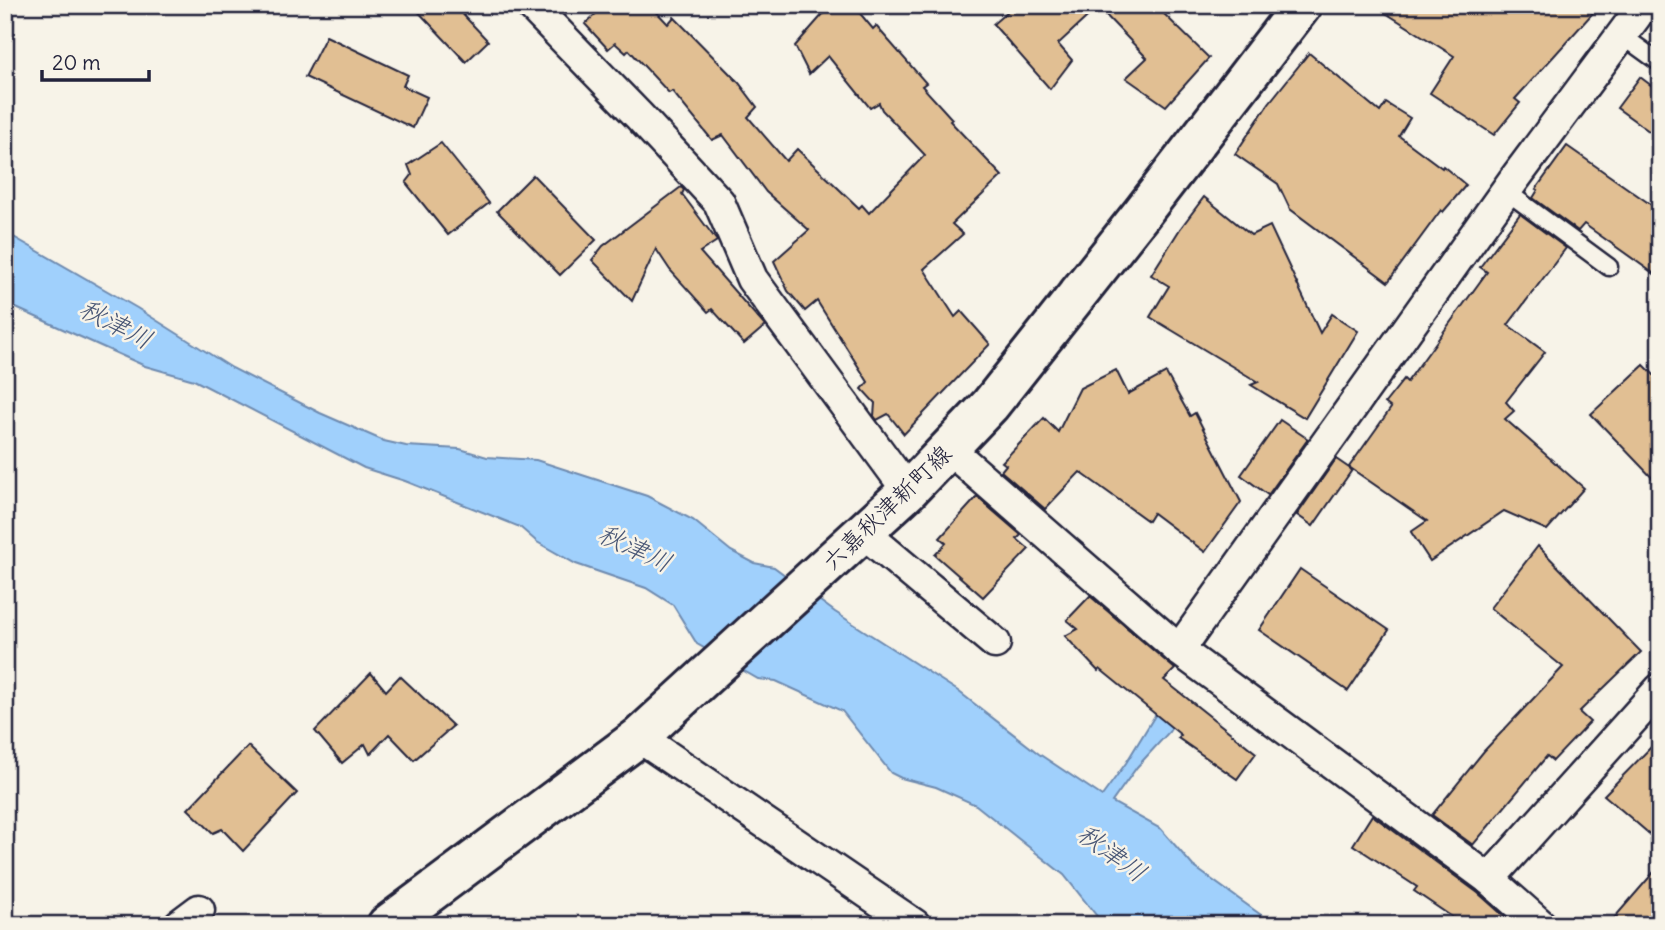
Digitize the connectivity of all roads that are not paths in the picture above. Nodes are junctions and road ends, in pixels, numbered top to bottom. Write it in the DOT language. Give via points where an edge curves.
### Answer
graph roads {
  1 [pos="531,5"];
  2 [pos="1302,5"];
  3 [pos="1644,5"];
  4 [pos="1620,34"];
  5 [pos="1660,64"];
  6 [pos="1506,191"];
  7 [pos="1609,267"];
  8 [pos="949,449"];
  9 [pos="908,491"];
  10 [pos="864,533"];
  11 [pos="995,643"];
  12 [pos="1179,650"];
  13 [pos="1660,689"];
  14 [pos="639,737"];
  15 [pos="1489,879"];
  16 [pos="387,925"];
  17 [pos="915,925"];
  18 [pos="1541,925"];
  1 -- 9 [label="street" via="719,202 752,279"];
  2 -- 8 [label="main road, 六嘉秋津新町線" via="990,405"];
  3 -- 4 [label="street"];
  4 -- 5 [label="lane"];
  4 -- 6 [label="street"];
  6 -- 7 [label="lane"];
  6 -- 12 [label="street"];
  8 -- 9 [label="main road, 六嘉秋津新町線"];
  8 -- 12 [label="street"];
  9 -- 10 [label="main road, 六嘉秋津新町線"];
  10 -- 11 [label="street"];
  10 -- 14 [label="main road, 六嘉秋津新町線"];
  12 -- 15 [label="street"];
  13 -- 15 [label="street"];
  14 -- 16 [label="main road, 六嘉秋津新町線"];
  14 -- 17 [label="street"];
  15 -- 18 [label="street"];
}
